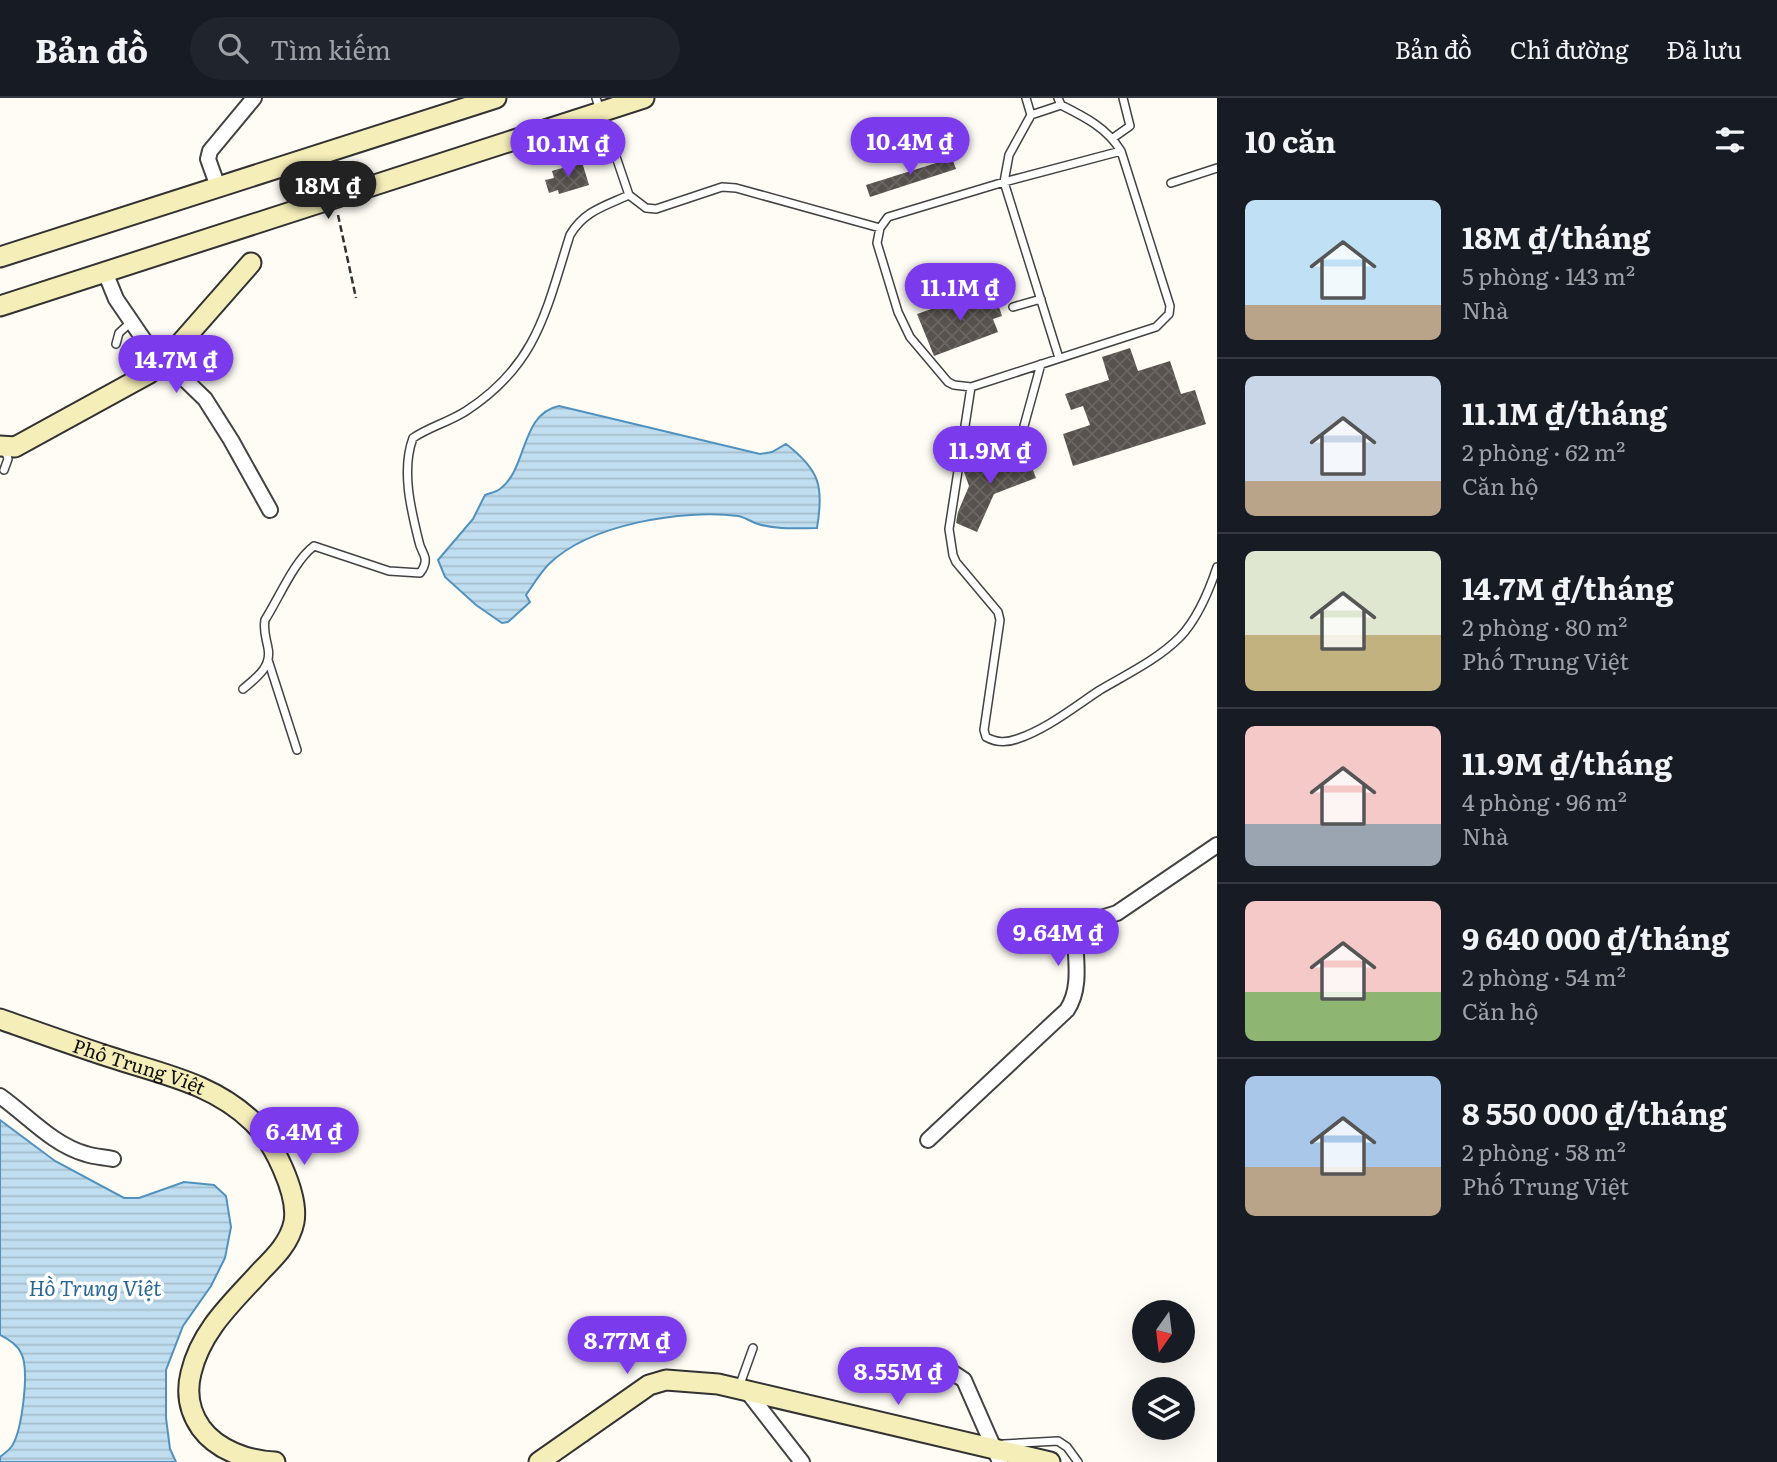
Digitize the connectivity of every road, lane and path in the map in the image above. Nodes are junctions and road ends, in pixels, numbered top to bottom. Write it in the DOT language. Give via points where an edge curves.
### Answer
graph roads {
  1 [pos="254,98"];
  2 [pos="496,98"];
  3 [pos="643,98"];
  4 [pos="1026,98"];
  5 [pos="1123,98"];
  6 [pos="1059,102"];
  7 [pos="599,105"];
  8 [pos="1031,114"];
  9 [pos="1113,138"];
  10 [pos="1121,152"];
  11 [pos="1217,169"];
  12 [pos="1004,182"];
  13 [pos="1171,183"];
  14 [pos="218,187"];
  15 [pos="629,195"];
  16 [pos="334,198"];
  17 [pos="880,228"];
  18 [pos="0,257"];
  19 [pos="251,263"];
  20 [pos="105,272"];
  21 [pos="356,298"];
  22 [pos="1041,299"];
  23 [pos="0,306"];
  24 [pos="1013,307"];
  25 [pos="131,322"];
  26 [pos="116,344"];
  27 [pos="1059,358"];
  28 [pos="164,362"];
  29 [pos="1041,364"];
  30 [pos="971,387"];
  31 [pos="1024,426"];
  32 [pos="2,446"];
  33 [pos="4,470"];
  34 [pos="270,510"];
  35 [pos="1217,567"];
  36 [pos="268,660"];
  37 [pos="243,689"];
  38 [pos="298,750"];
  39 [pos="1217,845"];
  40 [pos="0,1019"];
  41 [pos="0,1096"];
  42 [pos="928,1140"];
  43 [pos="113,1159"];
  44 [pos="753,1348"];
  45 [pos="937,1362"];
  46 [pos="742,1389"];
  47 [pos="996,1452"];
  48 [pos="543,1461"];
  49 [pos="275,1462"];
  50 [pos="802,1462"];
  51 [pos="1050,1462"];
  52 [pos="1078,1462"];
  1 -- 14 [label="street" via="211,151 208,159"];
  2 -- 14 [label="street"];
  3 -- 7 [label="street"];
  4 -- 8 [label="lane"];
  5 -- 9 [label="lane" via="1130,126"];
  6 -- 8 [label="lane"];
  6 -- 9 [label="lane"];
  7 -- 15 [label="lane"];
  7 -- 16 [label="street"];
  8 -- 12 [label="lane" via="1009,155"];
  9 -- 10 [label="lane"];
  10 -- 12 [label="lane"];
  10 -- 27 [label="lane" via="1170,314 1156,327"];
  11 -- 13 [label="lane"];
  12 -- 17 [label="lane" via="888,217"];
  12 -- 22 [label="lane"];
  14 -- 18 [label="street"];
  15 -- 17 [label="lane" via="646,208 656,209 722,187 736,188"];
  15 -- 36 [label="lane" via="578,222 537,335 501,386 464,413 413,438 407,453 410,502 425,558 419,573 389,571 314,546 265,620"];
  16 -- 20 [label="street"];
  16 -- 21 [label="path"];
  17 -- 30 [label="lane" via="877,243 910,337 948,382"];
  19 -- 28 [label="street"];
  20 -- 23 [label="street"];
  20 -- 25 [label="street"];
  22 -- 24 [label="lane"];
  22 -- 27 [label="lane"];
  25 -- 26 [label="lane" via="119,333"];
  25 -- 28 [label="street"];
  27 -- 29 [label="lane"];
  28 -- 32 [label="street" via="15,447"];
  28 -- 34 [label="street" via="205,399"];
  29 -- 30 [label="lane"];
  29 -- 31 [label="lane"];
  30 -- 35 [label="lane" via="949,530 953,555 1000,620 986,737 1003,742 1041,728 1159,655 1181,636 1198,612"];
  32 -- 33 [label="lane" via="8,459"];
  36 -- 37 [label="lane"];
  36 -- 38 [label="lane"];
  39 -- 42 [label="street" via="1117,913 1085,923 1078,930 1076,990 1067,1010"];
  40 -- 49 [label="street, Phố Trung Việt" via="190,1081 225,1099 254,1123 268,1144 291,1192 294,1221 285,1244 214,1323 195,1356 188,1404 208,1438 221,1447"];
  41 -- 43 [label="street" via="70,1148"];
  44 -- 46 [label="lane"];
  45 -- 47 [label="street" via="964,1380"];
  46 -- 47 [label="street"];
  46 -- 48 [label="street" via="684,1380 649,1385"];
  46 -- 50 [label="street"];
  47 -- 51 [label="street"];
  47 -- 52 [label="lane" via="1058,1441"];
}
